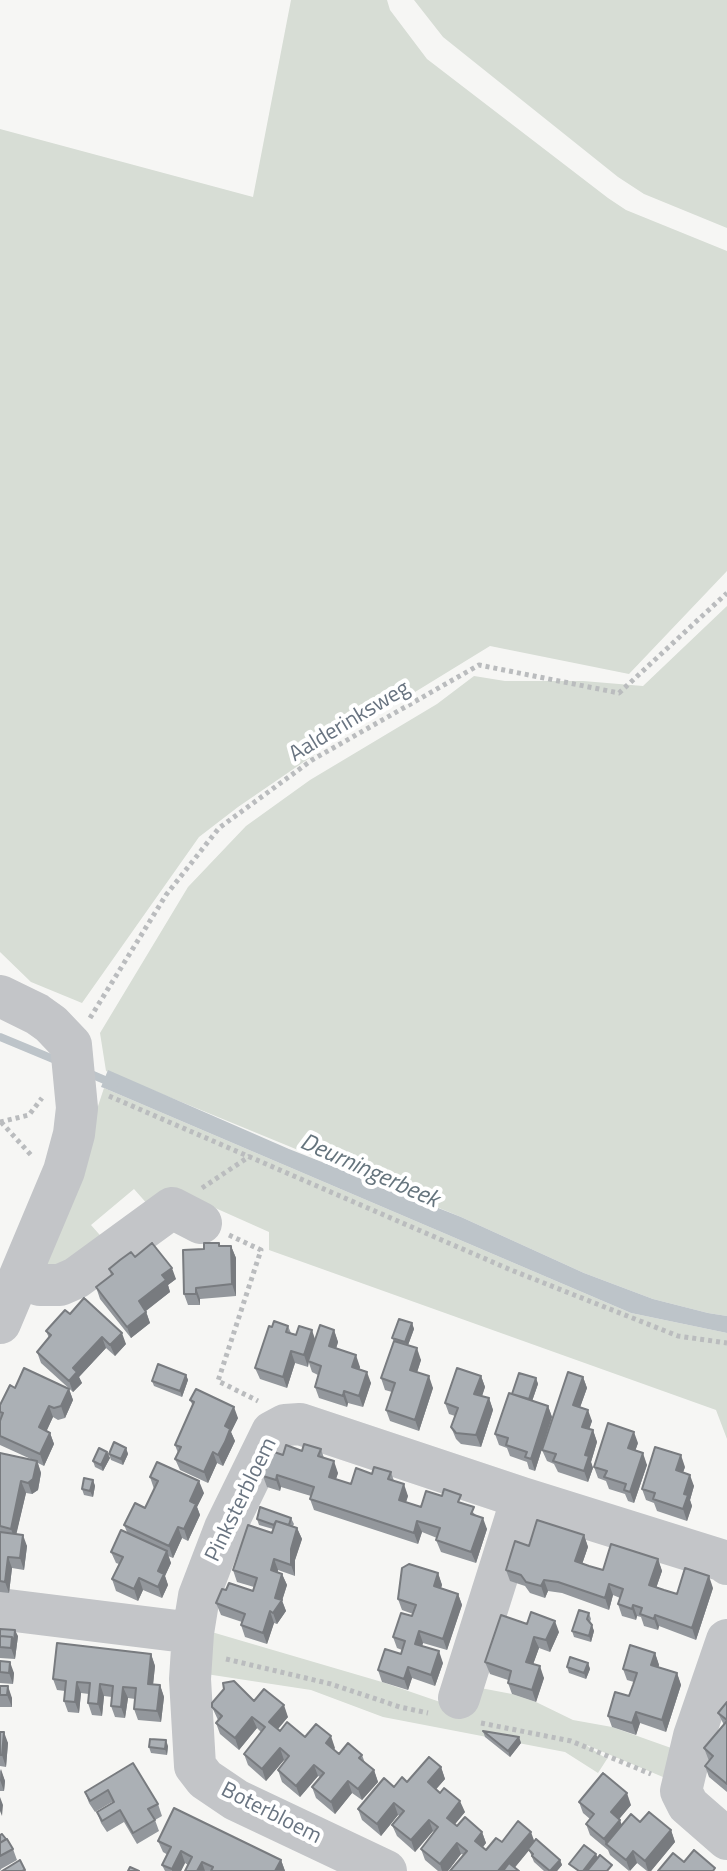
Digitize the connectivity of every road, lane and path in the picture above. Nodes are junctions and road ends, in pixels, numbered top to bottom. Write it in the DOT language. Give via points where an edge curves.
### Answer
graph roads {
  1 [pos="727,593"];
  2 [pos="0,996"];
  3 [pos="80,1069"];
  4 [pos="42,1117"];
  5 [pos="34,1145"];
  6 [pos="251,1155"];
  7 [pos="187,1216"];
  8 [pos="19,1278"];
  9 [pos="0,1323"];
  10 [pos="727,1343"];
  11 [pos="285,1425"];
  12 [pos="522,1498"];
  13 [pos="727,1564"];
  14 [pos="0,1609"];
  15 [pos="193,1633"];
  16 [pos="727,1640"];
  17 [pos="459,1698"];
  18 [pos="727,1839"];
  19 [pos="386,1871"];
  1 -- 3 [label="path, Aalderinksweg" via="619,693 479,665 312,760 219,828 166,895"];
  2 -- 3 [label="street" via="37,1014"];
  3 -- 6 [label="path"];
  3 -- 8 [label="street" via="74,1134 64,1171"];
  4 -- 5 [label="path" via="46,1094 29,1115 0,1122 31,1158"];
  6 -- 7 [label="path"];
  6 -- 10 [label="path" via="511,1270 678,1336"];
  7 -- 8 [label="street" via="60,1285"];
  7 -- 11 [label="path" via="261,1250 218,1381 269,1406"];
  8 -- 9 [label="street"];
  11 -- 12 [label="street, Pinksterbloem" via="300,1424"];
  11 -- 15 [label="street, Pinksterbloem" via="272,1432 225,1528 199,1596"];
  12 -- 13 [label="street, Pinksterbloem"];
  12 -- 17 [label="street"];
  14 -- 15 [label="street"];
  15 -- 19 [label="street, Boterbloem" via="195,1766 205,1779 236,1800"];
  16 -- 18 [label="street" via="681,1791 688,1805"];
}
